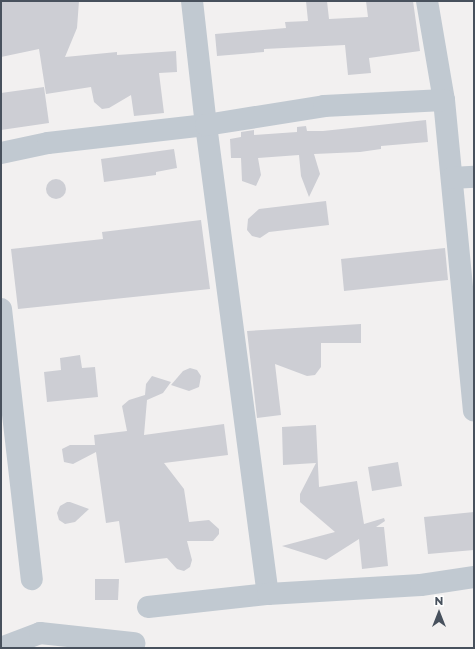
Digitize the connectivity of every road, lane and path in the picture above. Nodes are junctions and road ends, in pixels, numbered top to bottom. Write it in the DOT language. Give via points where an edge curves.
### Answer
graph roads {
  1 [pos="192,1"];
  2 [pos="426,1"];
  3 [pos="444,100"];
  4 [pos="206,125"];
  5 [pos="1,153"];
  6 [pos="474,177"];
  7 [pos="452,178"];
  8 [pos="1,308"];
  9 [pos="473,376"];
  10 [pos="474,410"];
  11 [pos="474,577"];
  12 [pos="32,579"];
  13 [pos="268,594"];
  14 [pos="148,607"];
  15 [pos="134,643"];
  16 [pos="1,648"];
  1 -- 4 [label="street"];
  2 -- 3 [label="street"];
  3 -- 4 [label="street" via="324,106"];
  3 -- 7 [label="street"];
  4 -- 5 [label="street" via="48,144"];
  4 -- 13 [label="street"];
  6 -- 7 [label="street"];
  7 -- 9 [label="street"];
  8 -- 12 [label="street"];
  9 -- 10 [label="street"];
  11 -- 13 [label="street" via="421,585"];
  13 -- 14 [label="street"];
  15 -- 16 [label="street" via="40,633"];
}
